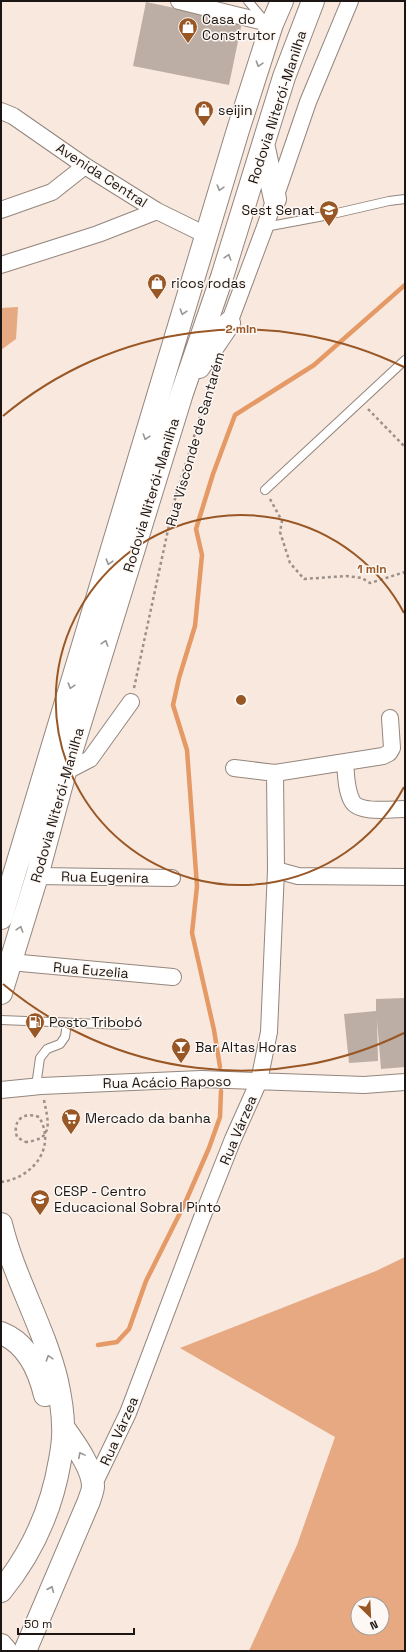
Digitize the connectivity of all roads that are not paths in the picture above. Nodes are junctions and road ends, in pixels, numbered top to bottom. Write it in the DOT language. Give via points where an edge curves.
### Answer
graph roads {
  1 [pos="179,1"];
  2 [pos="248,1"];
  3 [pos="282,1"];
  4 [pos="313,1"];
  5 [pos="350,1"];
  6 [pos="268,22"];
  7 [pos="1,111"];
  8 [pos="264,146"];
  9 [pos="85,166"];
  10 [pos="275,199"];
  11 [pos="405,199"];
  12 [pos="1,210"];
  13 [pos="157,210"];
  14 [pos="265,227"];
  15 [pos="206,235"];
  16 [pos="1,265"];
  17 [pos="229,323"];
  18 [pos="405,360"];
  19 [pos="182,393"];
  20 [pos="265,490"];
  21 [pos="131,702"];
  22 [pos="390,718"];
  23 [pos="345,762"];
  24 [pos="234,768"];
  25 [pos="65,772"];
  26 [pos="275,773"];
  27 [pos="405,809"];
  28 [pos="276,870"];
  29 [pos="37,876"];
  30 [pos="405,877"];
  31 [pos="172,878"];
  32 [pos="1,918"];
  33 [pos="10,962"];
  34 [pos="173,977"];
  35 [pos="1,993"];
  36 [pos="1,1020"];
  37 [pos="67,1022"];
  38 [pos="127,1025"];
  39 [pos="259,1081"];
  40 [pos="405,1082"];
  41 [pos="39,1086"];
  42 [pos="1,1090"];
  43 [pos="1,1224"];
  44 [pos="1,1333"];
  45 [pos="64,1426"];
  46 [pos="93,1486"];
  47 [pos="1,1568"];
  48 [pos="1,1591"];
  49 [pos="1,1645"];
  50 [pos="6,1651"];
  51 [pos="25,1651"];
  1 -- 6 [label="street"];
  2 -- 6 [label="lane"];
  3 -- 6 [label="highway, Rodovia Niterói-Manilha"];
  4 -- 8 [label="highway, Rodovia Niterói-Manilha" via="284,77"];
  5 -- 10 [label="street" via="308,102"];
  6 -- 15 [label="highway, Rodovia Niterói-Manilha, one-way"];
  7 -- 9 [label="street, Avenida Central" via="13,116"];
  8 -- 10 [label="highway"];
  19 -- 8 [label="highway, Rodovia Niterói-Manilha, one-way"];
  9 -- 12 [label="street" via="52,192"];
  9 -- 13 [label="street, Avenida Central"];
  10 -- 14 [label="street"];
  11 -- 14 [label="lane"];
  13 -- 15 [label="street, Avenida Central"];
  13 -- 16 [label="street" via="98,234"];
  14 -- 17 [label="street"];
  15 -- 32 [label="highway, Rodovia Niterói-Manilha, one-way"];
  17 -- 19 [label="highway"];
  18 -- 20 [label="lane"];
  25 -- 19 [label="highway, Rodovia Niterói-Manilha, one-way"];
  21 -- 25 [label="street" via="90,759"];
  22 -- 23 [label="street" via="392,748 389,753"];
  23 -- 26 [label="street"];
  23 -- 27 [label="street" via="348,791 352,802 358,807"];
  24 -- 26 [label="street"];
  25 -- 29 [label="highway, Rodovia Niterói-Manilha"];
  26 -- 28 [label="street, Rua Várzea"];
  28 -- 30 [label="street" via="298,876"];
  28 -- 39 [label="street, Rua Várzea" via="269,1032"];
  29 -- 31 [label="street, Rua Eugenira"];
  33 -- 29 [label="highway, Rodovia Niterói-Manilha, one-way"];
  33 -- 34 [label="street, Rua Euzelia"];
  33 -- 35 [label="highway, Rodovia Niterói-Manilha"];
  36 -- 37 [label="lane"];
  37 -- 38 [label="lane"];
  37 -- 41 [label="lane" via="65,1037 60,1044 47,1048 40,1058"];
  39 -- 40 [label="street, Rua Acácio Raposo" via="364,1085"];
  39 -- 41 [label="street, Rua Acácio Raposo" via="201,1079"];
  39 -- 46 [label="street, Rua Várzea" via="204,1212 128,1413"];
  41 -- 42 [label="street, Rua Acácio Raposo"];
  45 -- 43 [label="highway, one-way" via="57,1381"];
  44 -- 47 [label="highway" via="32,1359 41,1377 51,1425 52,1447 48,1472 36,1506 18,1542"];
  46 -- 45 [label="highway, one-way" via="90,1472"];
  45 -- 48 [label="highway" via="57,1480 47,1511 31,1548"];
  51 -- 46 [label="highway, one-way" via="89,1501"];
  49 -- 50 [label="highway"];
}
